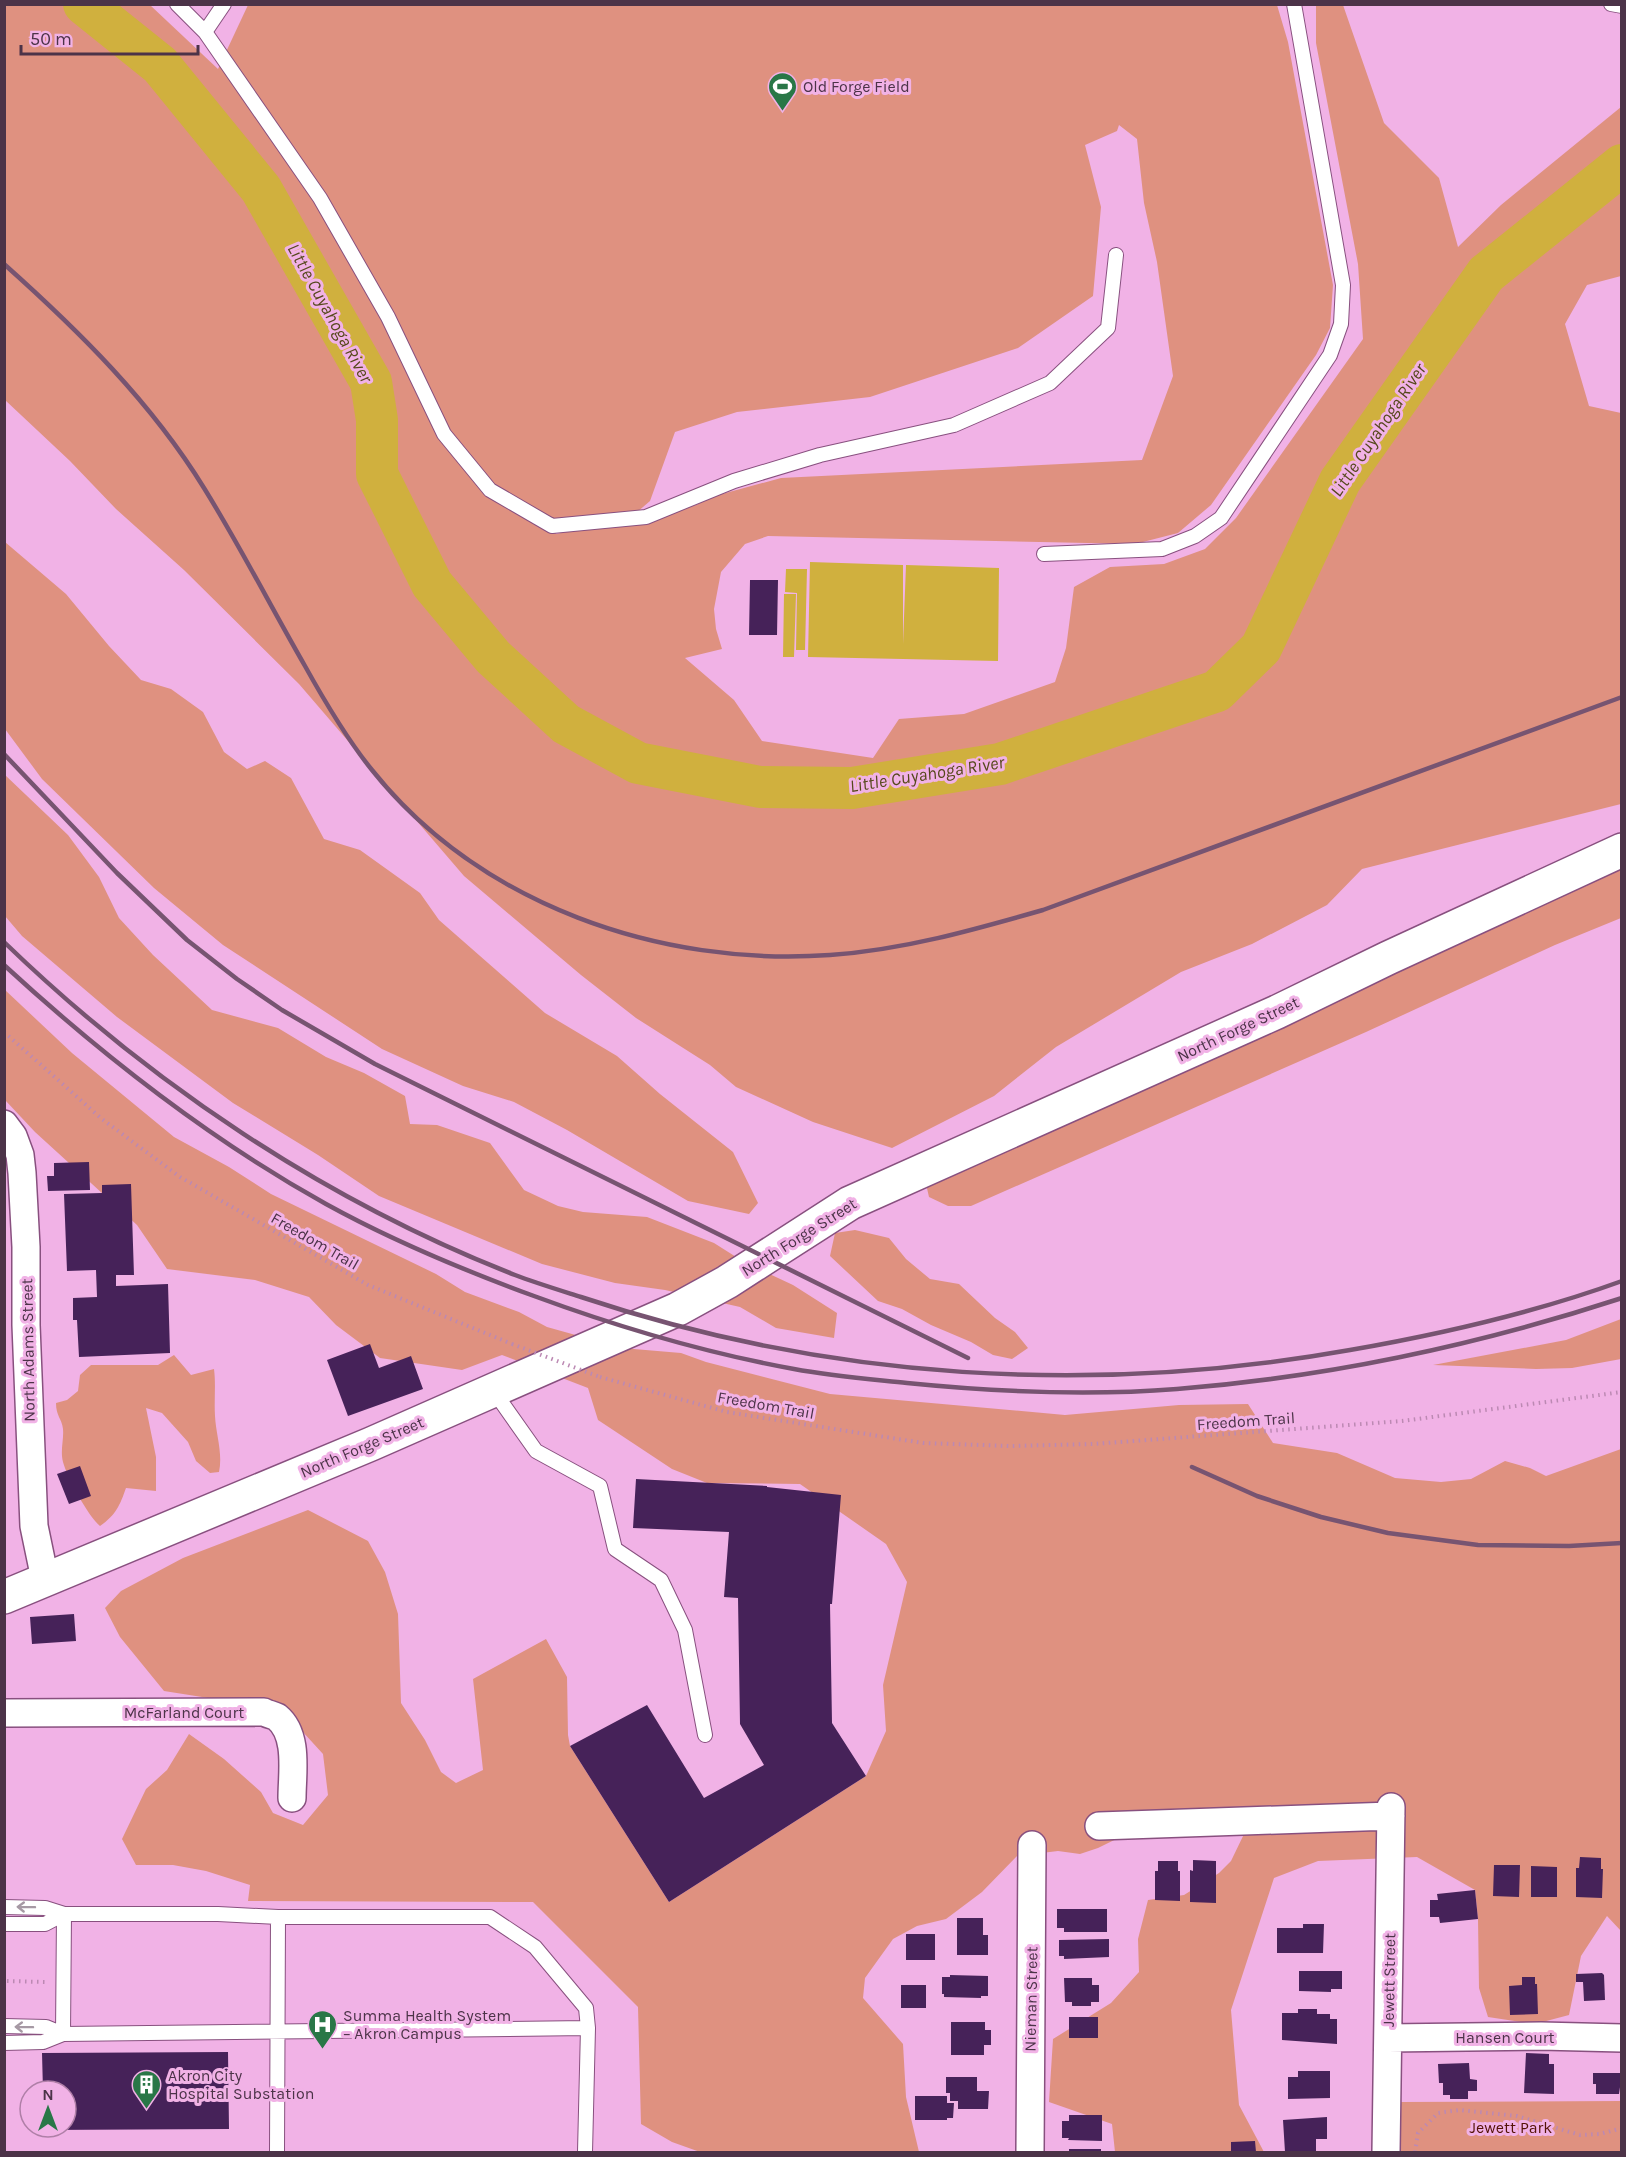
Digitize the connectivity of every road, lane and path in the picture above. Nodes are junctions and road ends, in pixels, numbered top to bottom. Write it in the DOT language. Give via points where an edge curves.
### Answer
graph roads {
  1 [pos="177,4"];
  2 [pos="224,4"];
  3 [pos="1294,4"];
  4 [pos="1611,4"];
  5 [pos="1622,6"];
  6 [pos="205,32"];
  7 [pos="1116,255"];
  8 [pos="1044,554"];
  9 [pos="1622,850"];
  10 [pos="4,1032"];
  11 [pos="4,1124"];
  12 [pos="15,1326"];
  13 [pos="493,1390"];
  14 [pos="1622,1392"];
  15 [pos="45,1579"];
  16 [pos="4,1597"];
  17 [pos="4,1713"];
  18 [pos="705,1735"];
  19 [pos="292,1798"];
  20 [pos="1099,1826"];
  21 [pos="1032,1845"];
  22 [pos="4,1907"];
  23 [pos="64,1914"];
  24 [pos="278,1917"];
  25 [pos="4,1924"];
  26 [pos="7,1981"];
  27 [pos="62,1982"];
  28 [pos="4,2026"];
  29 [pos="588,2028"];
  30 [pos="276,2031"];
  31 [pos="63,2034"];
  32 [pos="1388,2038"];
  33 [pos="1622,2038"];
  34 [pos="4,2043"];
  35 [pos="1622,2128"];
  36 [pos="277,2152"];
  37 [pos="585,2152"];
  38 [pos="1030,2152"];
  39 [pos="1386,2152"];
  40 [pos="1415,2152"];
  1 -- 6 [label="lane"];
  2 -- 6 [label="lane"];
  3 -- 8 [label="lane" via="1343,285 1341,324 1330,355 1221,518 1195,536 1162,549"];
  4 -- 5 [label="lane"];
  6 -- 7 [label="lane" via="320,198 388,317 444,434 490,490 552,526 646,517 745,478 820,455 954,425 1050,383 1108,328"];
  9 -- 13 [label="street, North Forge Street" via="1277,1012 850,1203 727,1282 678,1308"];
  10 -- 14 [label="path, Freedom Trail, bridge" via="102,1119 180,1177 368,1285 600,1377 727,1412 923,1443 1010,1446 1092,1444 1402,1421"];
  11 -- 12 [label="street, North Adams Street" via="20,1155 22,1173 26,1247"];
  12 -- 15 [label="street, North Adams Street" via="34,1526"];
  13 -- 15 [label="street, North Forge Street"];
  13 -- 18 [label="lane" via="536,1451 600,1486 615,1549 661,1580 686,1630"];
  15 -- 16 [label="street, North Forge Street"];
  17 -- 19 [label="street, McFarland Court" via="264,1712 276,1717 288,1732"];
  20 -- 32 [label="street, Jewett Street" via="1391,1812"];
  21 -- 38 [label="street, Nieman Street"];
  23 -- 22 [label="lane, one-way" via="45,1908"];
  23 -- 24 [label="lane"];
  23 -- 25 [label="lane" via="45,1924"];
  23 -- 27 [label="lane"];
  24 -- 29 [label="lane" via="490,1917 535,1947 586,2008"];
  24 -- 30 [label="lane"];
  26 -- 27 [label="path"];
  27 -- 31 [label="lane"];
  31 -- 28 [label="lane, one-way" via="46,2027"];
  29 -- 30 [label="lane"];
  29 -- 37 [label="lane"];
  30 -- 31 [label="lane"];
  30 -- 36 [label="lane"];
  31 -- 34 [label="lane" via="44,2042"];
  32 -- 33 [label="street, Hansen Court"];
  32 -- 39 [label="street, Jewett Street"];
  35 -- 40 [label="path" via="1580,2134 1517,2116 1460,2110 1438,2113 1418,2133"];
}
